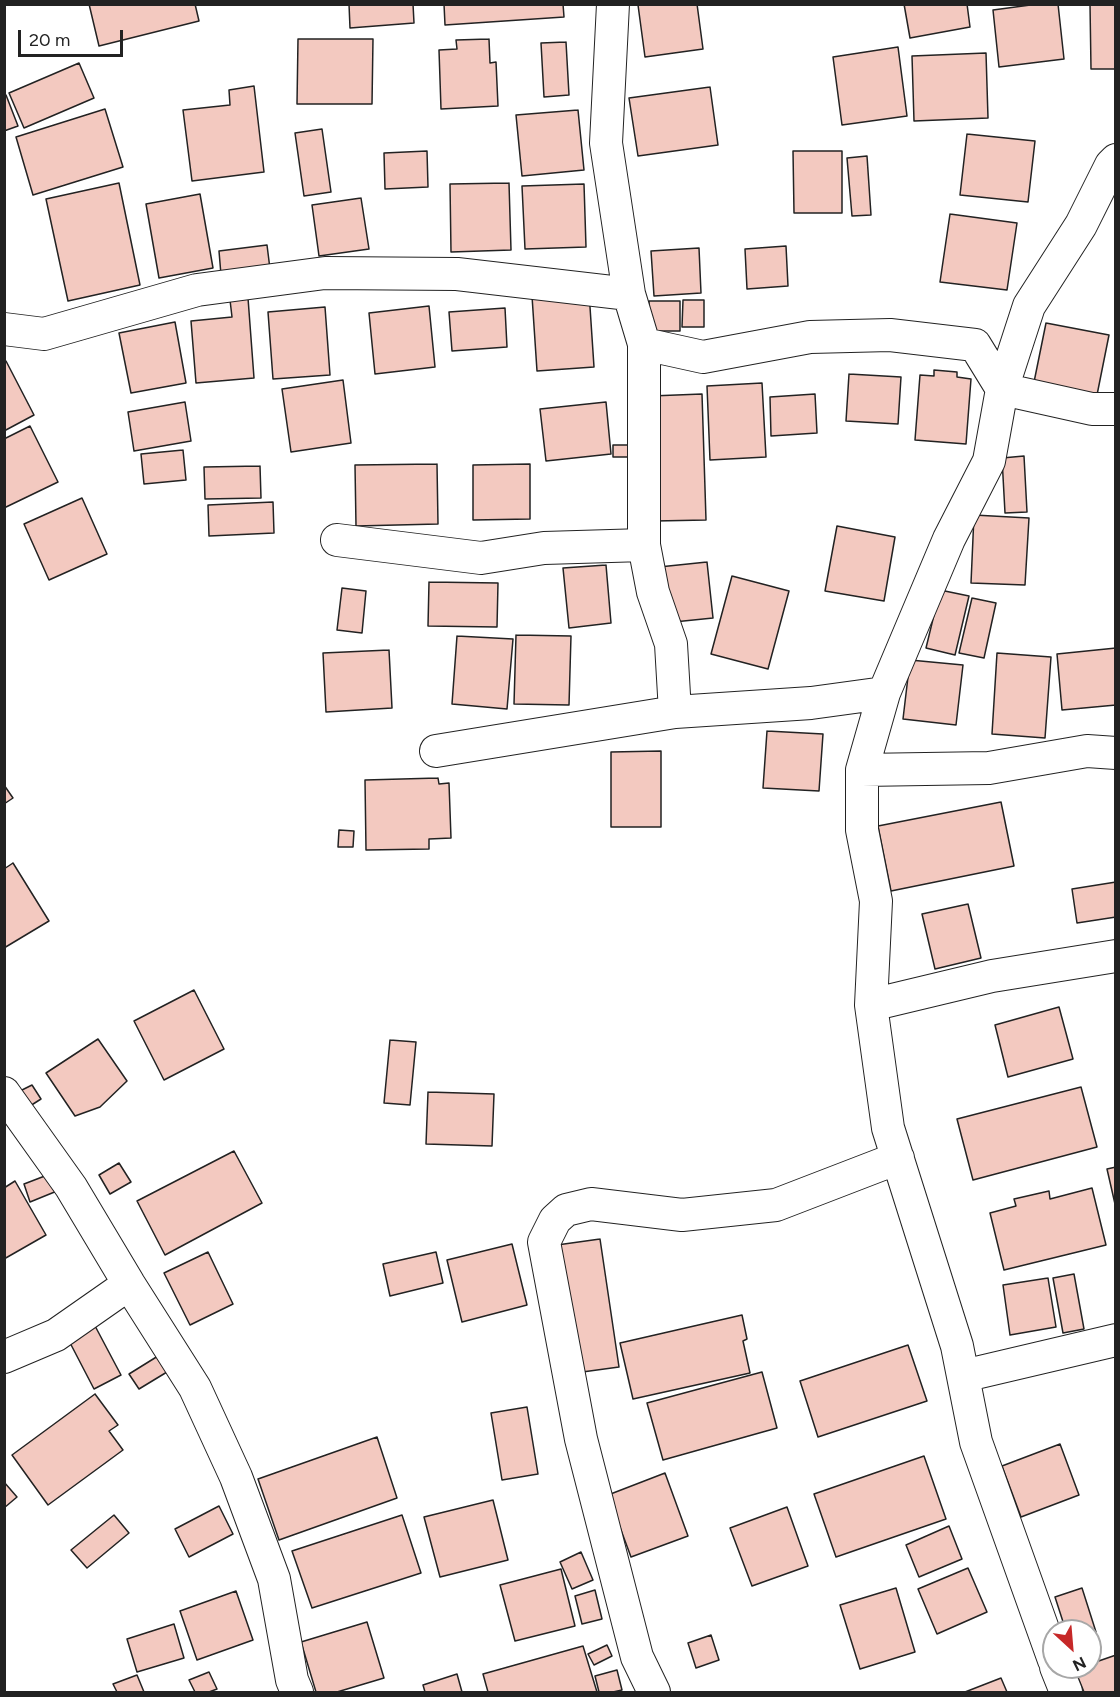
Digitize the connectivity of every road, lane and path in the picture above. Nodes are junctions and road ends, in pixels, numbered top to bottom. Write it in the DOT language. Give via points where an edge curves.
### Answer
graph roads {
  1 [pos="614,4"];
  2 [pos="1116,160"];
  3 [pos="629,294"];
  4 [pos="4,330"];
  5 [pos="644,344"];
  6 [pos="1002,389"];
  7 [pos="1116,409"];
  8 [pos="337,540"];
  9 [pos="644,545"];
  10 [pos="884,693"];
  11 [pos="675,712"];
  12 [pos="436,751"];
  13 [pos="1116,753"];
  14 [pos="862,770"];
  15 [pos="1116,956"];
  16 [pos="871,1005"];
  17 [pos="4,1093"];
  18 [pos="898,1158"];
  19 [pos="129,1284"];
  20 [pos="1116,1340"];
  21 [pos="4,1357"];
  22 [pos="963,1376"];
  23 [pos="1042,1626"];
  24 [pos="297,1692"];
  25 [pos="654,1692"];
  1 -- 3 [label="street" via="606,143"];
  2 -- 6 [label="street" via="1081,225 1029,306"];
  3 -- 4 [label="street" via="456,274 325,273 197,290 44,334"];
  3 -- 5 [label="street"];
  5 -- 6 [label="street" via="704,357 810,337 890,335 975,345"];
  5 -- 9 [label="street"];
  6 -- 7 [label="street" via="1092,410"];
  6 -- 10 [label="street" via="989,460 949,539"];
  8 -- 9 [label="street" via="481,558 544,548"];
  9 -- 11 [label="street" via="653,592 671,645"];
  10 -- 11 [label="street" via="811,703"];
  10 -- 14 [label="street"];
  11 -- 12 [label="street"];
  13 -- 14 [label="street" via="1087,751 989,768"];
  14 -- 16 [label="street" via="862,830 876,901"];
  15 -- 16 [label="street" via="992,976"];
  16 -- 18 [label="street" via="888,1128"];
  17 -- 19 [label="street" via="71,1187"];
  18 -- 22 [label="street"];
  18 -- 25 [label="street" via="776,1205 682,1215 591,1204 566,1210 555,1220 544,1242 581,1439 637,1657"];
  19 -- 21 [label="street" via="56,1335"];
  19 -- 24 [label="street" via="195,1388 236,1477 274,1579"];
  20 -- 22 [label="street"];
  22 -- 23 [label="street" via="976,1442"];
}
